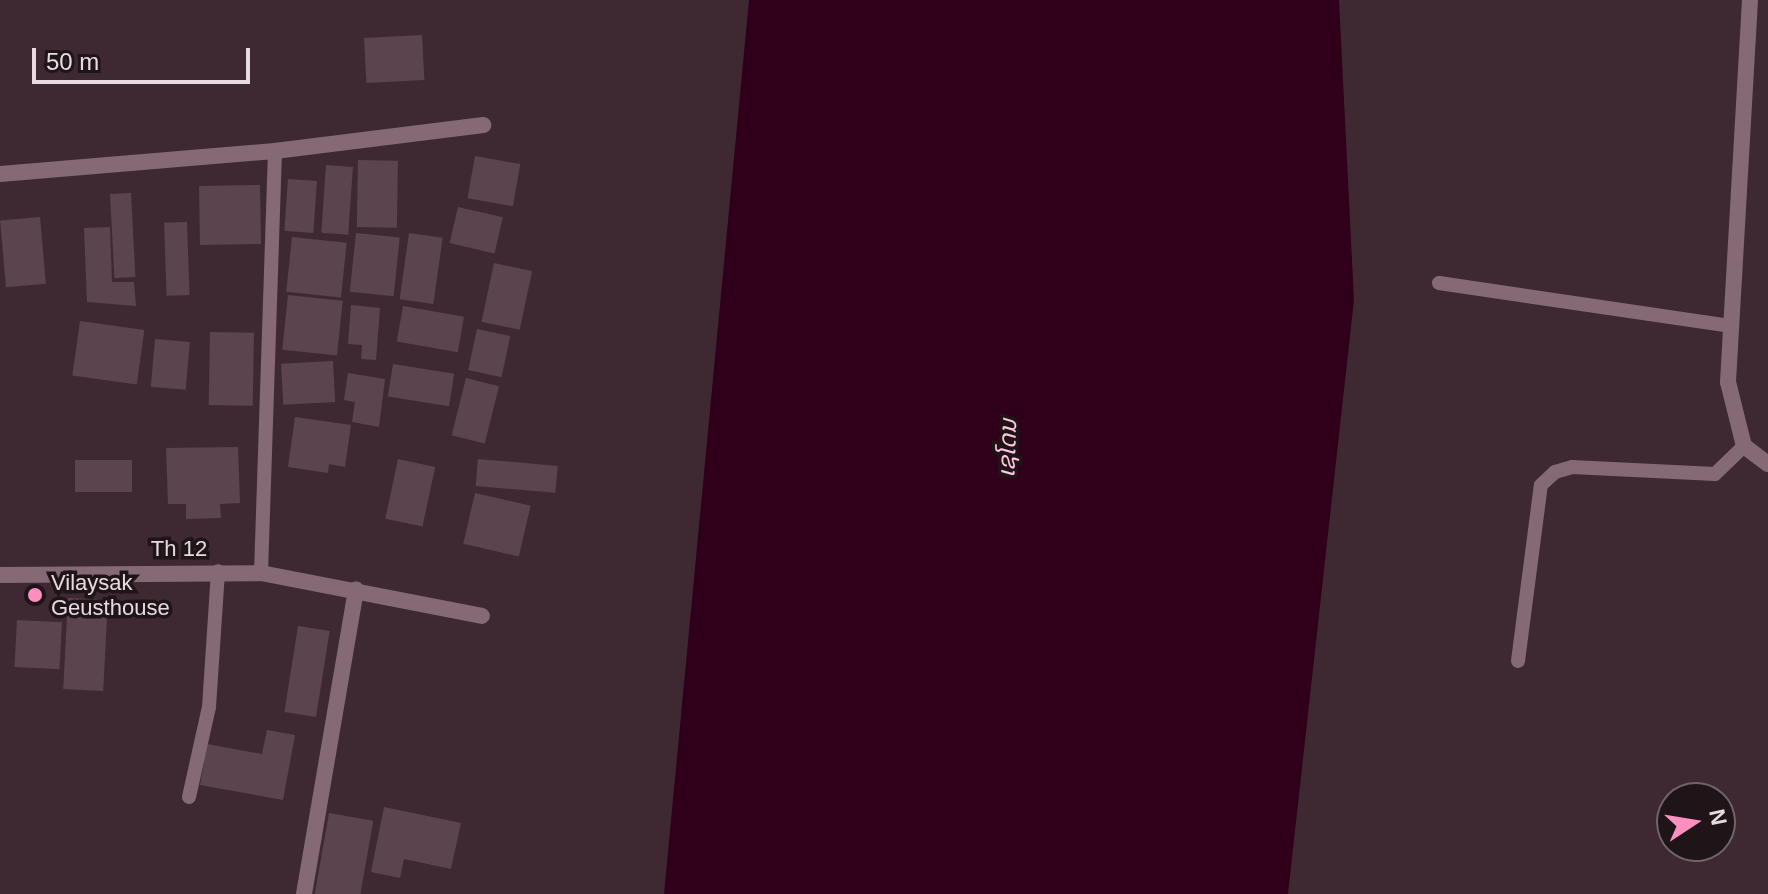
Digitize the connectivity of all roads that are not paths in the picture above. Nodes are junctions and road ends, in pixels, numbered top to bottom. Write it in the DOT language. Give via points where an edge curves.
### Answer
graph roads {
  1 [pos="1750,0"];
  2 [pos="483,125"];
  3 [pos="275,151"];
  4 [pos="0,174"];
  5 [pos="1439,283"];
  6 [pos="1730,326"];
  7 [pos="1744,446"];
  8 [pos="1768,464"];
  9 [pos="218,571"];
  10 [pos="261,573"];
  11 [pos="0,575"];
  12 [pos="356,589"];
  13 [pos="482,616"];
  14 [pos="1518,661"];
  15 [pos="189,797"];
  16 [pos="304,894"];
  1 -- 6 [label="street"];
  2 -- 3 [label="street"];
  3 -- 4 [label="street"];
  3 -- 10 [label="lane"];
  5 -- 6 [label="lane"];
  6 -- 7 [label="street" via="1728,382"];
  7 -- 8 [label="street"];
  7 -- 14 [label="lane" via="1715,474 1572,467 1555,472 1541,485"];
  9 -- 10 [label="street, Th 12"];
  9 -- 11 [label="street, Th 12"];
  9 -- 15 [label="lane" via="209,707"];
  10 -- 12 [label="street, Th 12"];
  12 -- 13 [label="street, Th 12"];
  12 -- 16 [label="street"];
}
